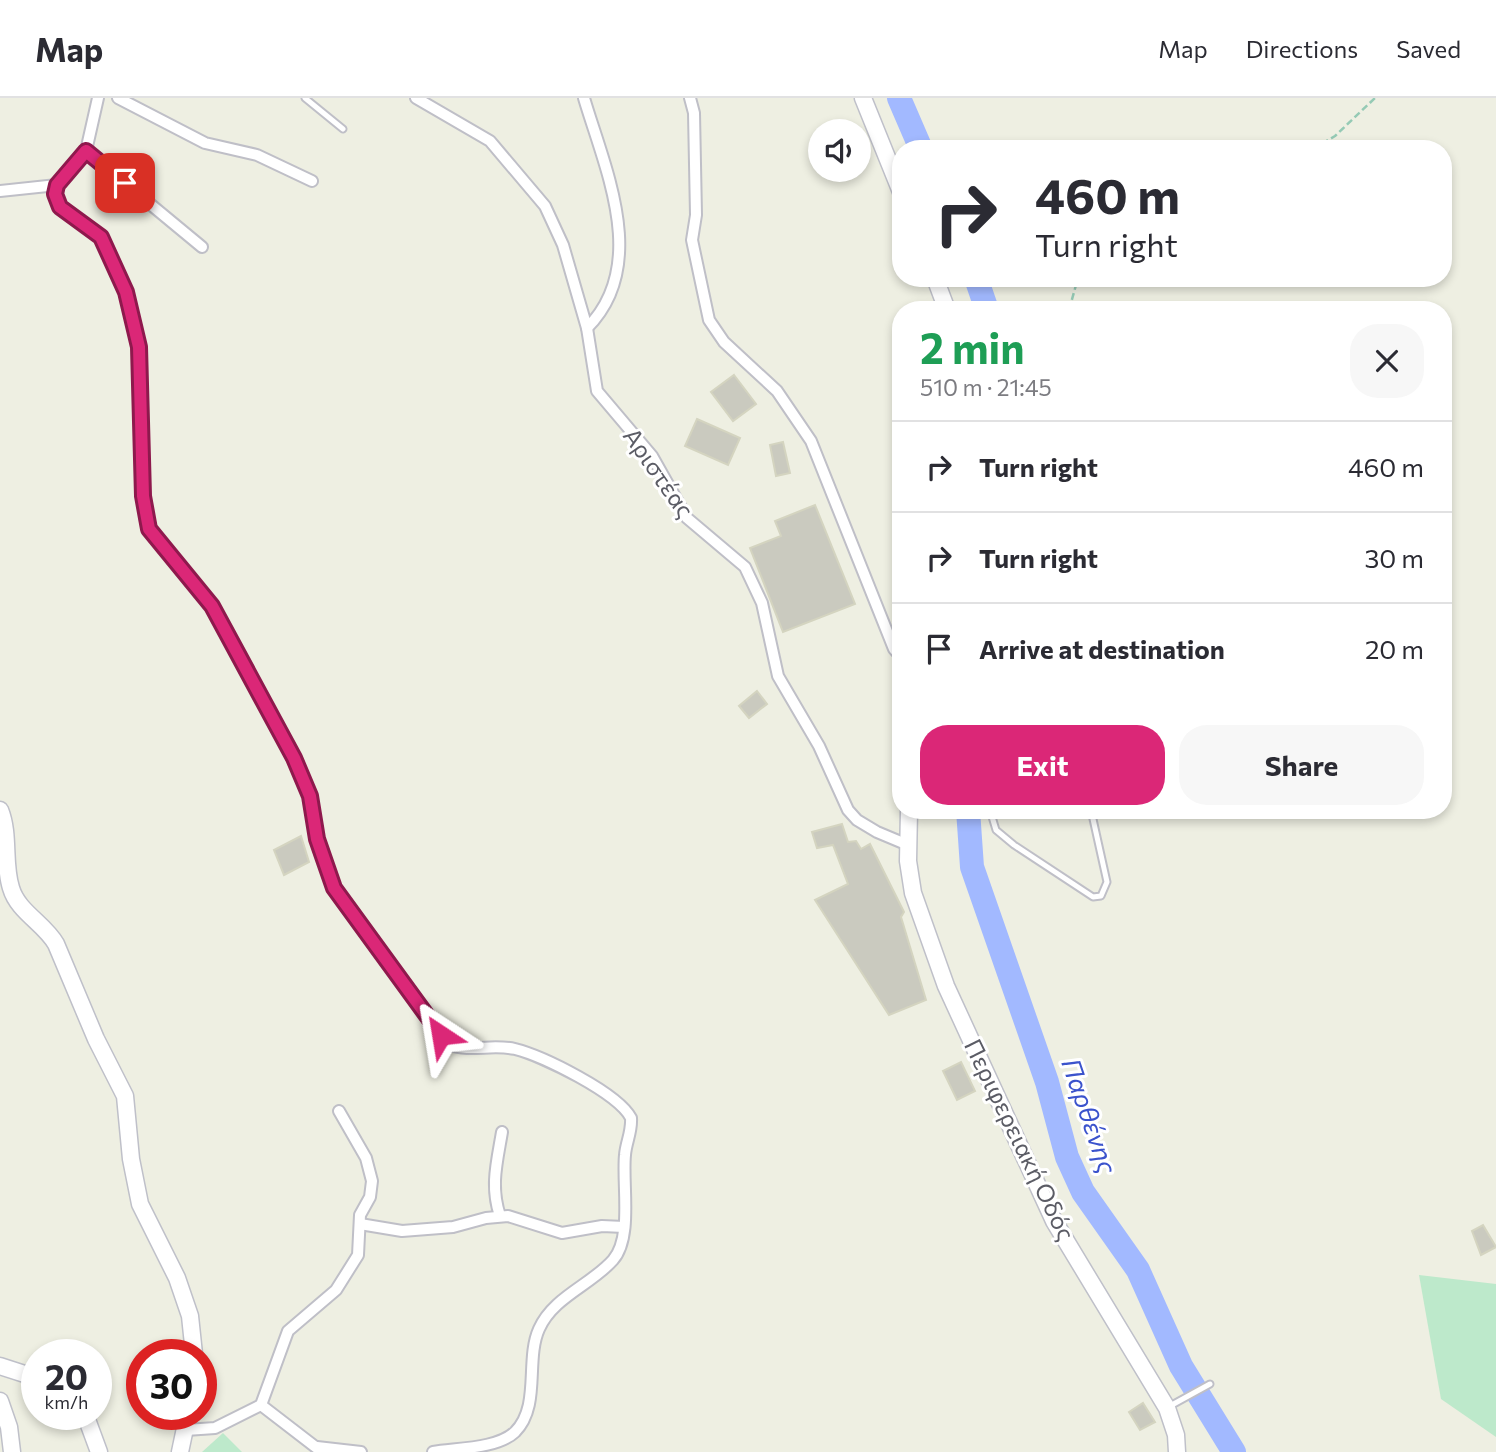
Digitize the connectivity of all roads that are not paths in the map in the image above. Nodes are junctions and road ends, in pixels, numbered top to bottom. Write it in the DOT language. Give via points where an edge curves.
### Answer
graph roads {
  1 [pos="98,98"];
  2 [pos="118,98"];
  3 [pos="305,98"];
  4 [pos="416,98"];
  5 [pos="584,98"];
  6 [pos="690,98"];
  7 [pos="863,98"];
  8 [pos="343,129"];
  9 [pos="86,151"];
  10 [pos="892,170"];
  11 [pos="312,181"];
  12 [pos="57,185"];
  13 [pos="0,191"];
  14 [pos="202,247"];
  15 [pos="587,328"];
  16 [pos="892,644"];
  17 [pos="0,810"];
  18 [pos="909,819"];
  19 [pos="993,819"];
  20 [pos="1093,819"];
  21 [pos="908,845"];
  22 [pos="339,1111"];
  23 [pos="502,1132"];
  24 [pos="500,1216"];
  25 [pos="360,1224"];
  26 [pos="624,1227"];
  27 [pos="192,1339"];
  28 [pos="0,1366"];
  29 [pos="21,1373"];
  30 [pos="1210,1384"];
  31 [pos="0,1401"];
  32 [pos="261,1405"];
  33 [pos="1167,1408"];
  34 [pos="217,1427"];
  35 [pos="91,1430"];
  36 [pos="185,1430"];
  37 [pos="320,1449"];
  38 [pos="12,1452"];
  39 [pos="99,1452"];
  40 [pos="180,1452"];
  41 [pos="361,1452"];
  42 [pos="433,1452"];
  43 [pos="1177,1452"];
  1 -- 9 [label="street"];
  2 -- 11 [label="street" via="205,143 257,155"];
  3 -- 8 [label="lane"];
  4 -- 15 [label="street, Αριστέας" via="490,141 536,194 558,230"];
  5 -- 15 [label="street" via="620,233 618,263 608,295"];
  6 -- 16 [label="street" via="696,202 692,240 709,320 724,342 777,391 811,442"];
  7 -- 10 [label="main road"];
  9 -- 12 [label="street"];
  9 -- 14 [label="street"];
  12 -- 13 [label="street"];
  12 -- 26 [label="street" via="60,207 101,237 126,292 139,347 143,496 149,529 212,606 294,758 310,796 313,825 330,880 450,1045 514,1049 555,1066 622,1105 632,1126 625,1153"];
  15 -- 21 [label="street, Αριστέας" via="597,391 652,456 687,518 734,555 755,585 778,676 819,746 848,810 856,820"];
  17 -- 27 [label="main road" via="16,901 56,944 125,1096 140,1204 177,1278"];
  18 -- 21 [label="main road, Περιφερειακή Οδός"];
  19 -- 20 [label="lane" via="996,830 1014,845 1093,897 1101,896 1107,882"];
  21 -- 33 [label="main road, Περιφερειακή Οδός" via="913,893 929,947 1017,1143 1054,1221"];
  22 -- 25 [label="street" via="370,1169 372,1190"];
  23 -- 24 [label="street" via="493,1180"];
  24 -- 25 [label="street" via="453,1227 402,1231"];
  24 -- 26 [label="street" via="517,1217 562,1233"];
  25 -- 32 [label="street" via="353,1266 336,1290 288,1331"];
  26 -- 42 [label="street" via="613,1259 552,1309 539,1328 528,1404 520,1426 506,1438"];
  28 -- 29 [label="main road"];
  30 -- 33 [label="lane"];
  31 -- 38 [label="main road"];
  32 -- 34 [label="street"];
  32 -- 37 [label="street"];
  33 -- 43 [label="main road, Περιφερειακή Οδός"];
  35 -- 39 [label="main road"];
  36 -- 40 [label="main road"];
  37 -- 41 [label="street"];
}
